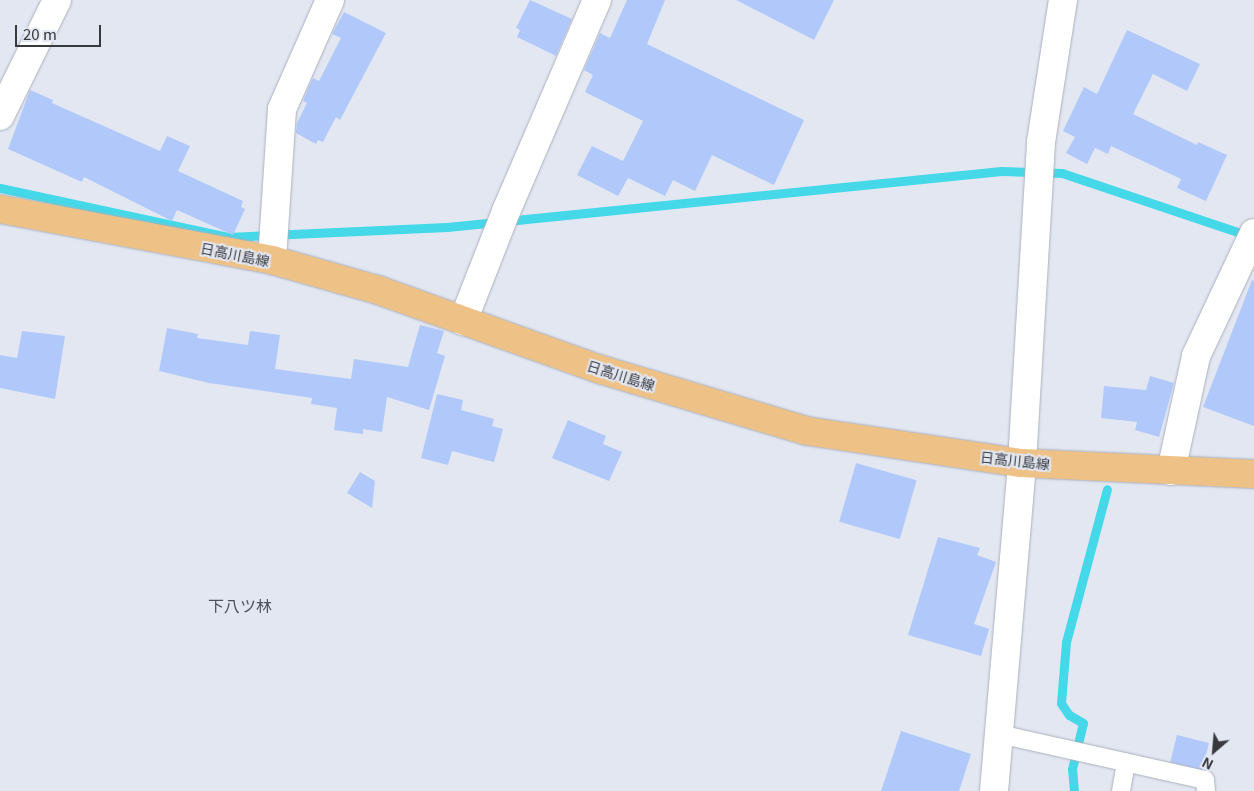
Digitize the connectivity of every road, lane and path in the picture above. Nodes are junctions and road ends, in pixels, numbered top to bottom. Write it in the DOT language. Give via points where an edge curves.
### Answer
graph roads {
  1 [pos="57,0"];
  2 [pos="330,0"];
  3 [pos="597,0"];
  4 [pos="1063,0"];
  5 [pos="0,116"];
  6 [pos="0,209"];
  7 [pos="1254,233"];
  8 [pos="272,260"];
  9 [pos="463,321"];
  10 [pos="1022,463"];
  11 [pos="1171,472"];
  12 [pos="1254,474"];
  13 [pos="999,734"];
  14 [pos="1126,762"];
  15 [pos="994,791"];
  16 [pos="1121,791"];
  17 [pos="1206,791"];
  1 -- 5 [label="street"];
  2 -- 8 [label="street" via="282,109"];
  3 -- 9 [label="street" via="507,209"];
  4 -- 10 [label="street" via="1041,142"];
  6 -- 8 [label="main road, 日高川島線"];
  7 -- 11 [label="street" via="1196,356"];
  8 -- 9 [label="main road, 日高川島線" via="378,290"];
  9 -- 10 [label="main road, 日高川島線" via="599,369 808,431"];
  10 -- 11 [label="main road, 日高川島線"];
  10 -- 13 [label="street"];
  11 -- 12 [label="main road, 日高川島線"];
  13 -- 14 [label="lane"];
  13 -- 15 [label="street"];
  14 -- 16 [label="lane"];
  14 -- 17 [label="lane" via="1205,780"];
}
